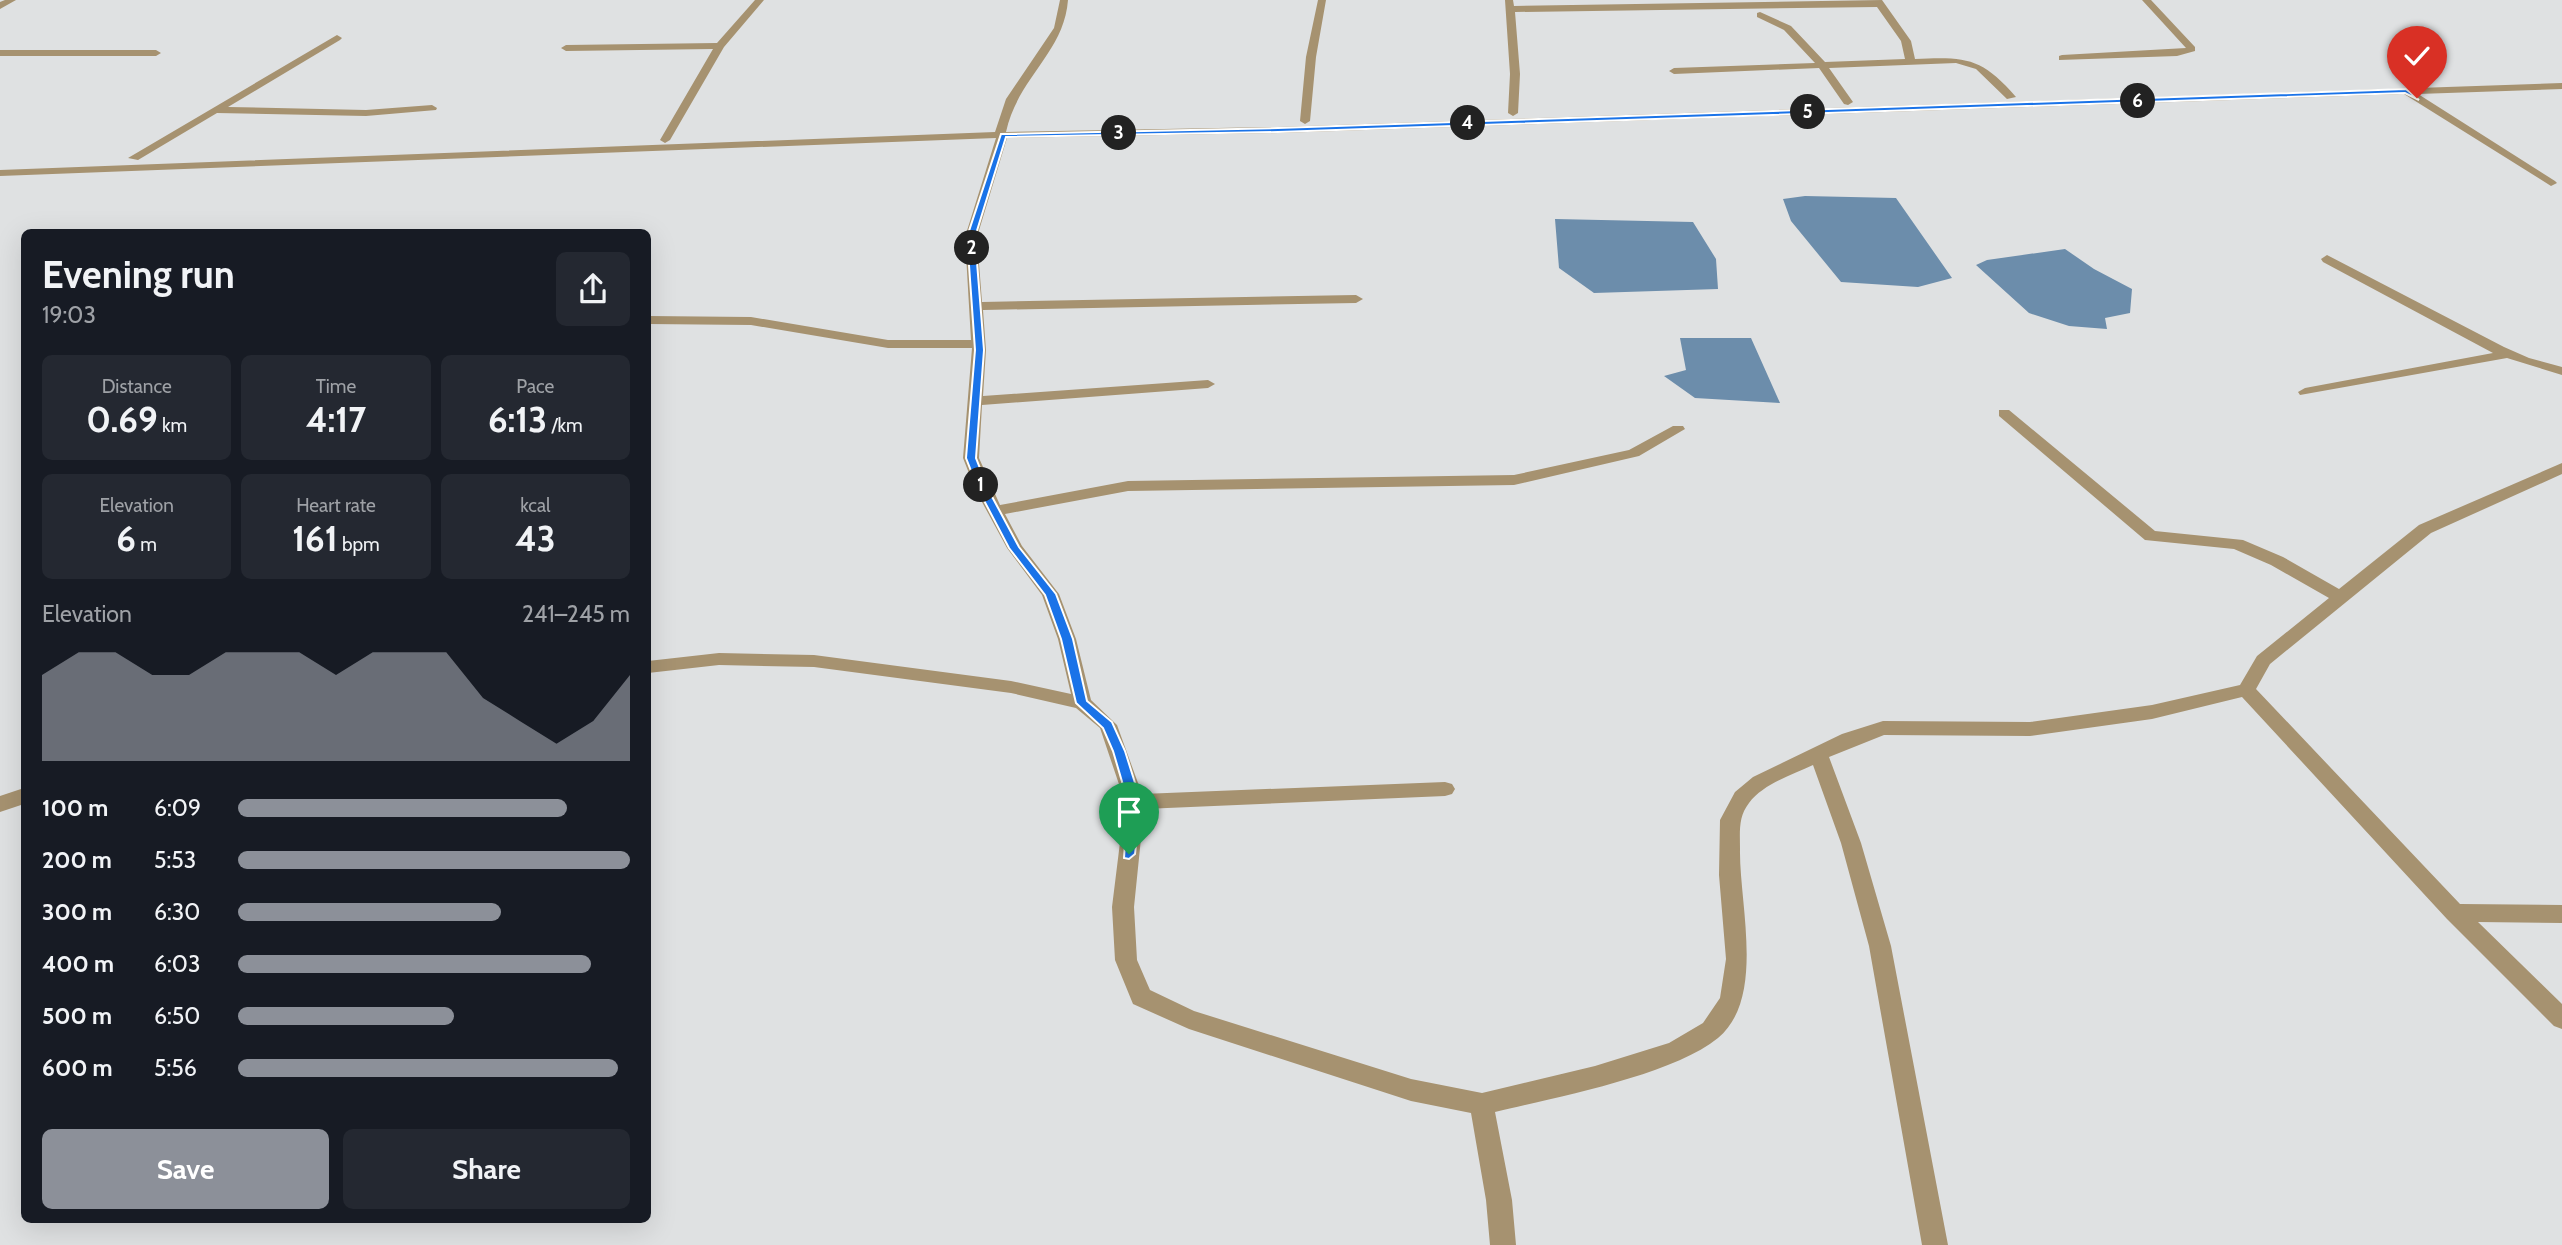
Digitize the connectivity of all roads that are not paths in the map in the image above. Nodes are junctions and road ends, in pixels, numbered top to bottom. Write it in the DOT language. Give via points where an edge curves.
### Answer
graph roads {
  1 [pos="12,0"];
  2 [pos="760,0"];
  3 [pos="1064,0"];
  4 [pos="1322,0"];
  5 [pos="2146,0"];
  6 [pos="1878,2"];
  7 [pos="1510,4"];
  8 [pos="0,6"];
  9 [pos="1760,15"];
  10 [pos="337,38"];
  11 [pos="720,46"];
  12 [pos="566,48"];
  13 [pos="0,52"];
  14 [pos="156,53"];
  15 [pos="2062,58"];
  16 [pos="1911,62"];
  17 [pos="1821,67"];
  18 [pos="1674,71"];
  19 [pos="2562,78"];
  20 [pos="2562,86"];
  21 [pos="2406,91"];
  22 [pos="2011,97"];
  23 [pos="1848,102"];
  24 [pos="1984,102"];
  25 [pos="432,108"];
  26 [pos="216,110"];
  27 [pos="1513,113"];
  28 [pos="1304,121"];
  29 [pos="1002,134"];
  30 [pos="665,140"];
  31 [pos="134,158"];
  32 [pos="2,172"];
  33 [pos="2551,183"];
  34 [pos="2327,259"];
  35 [pos="1356,299"];
  36 [pos="977,306"];
  37 [pos="651,320"];
  38 [pos="979,344"];
  39 [pos="2508,354"];
  40 [pos="2562,372"];
  41 [pos="1208,384"];
  42 [pos="2305,392"];
  43 [pos="975,401"];
  44 [pos="2004,413"];
  45 [pos="1678,429"];
  46 [pos="2562,468"];
  47 [pos="995,511"];
  48 [pos="2340,597"];
  49 [pos="651,667"];
  50 [pos="2246,690"];
  51 [pos="1082,703"];
  52 [pos="1819,755"];
  53 [pos="1445,789"];
  54 [pos="21,797"];
  55 [pos="1135,802"];
  56 [pos="0,804"];
  57 [pos="2455,913"];
  58 [pos="2562,914"];
  59 [pos="2562,1019"];
  60 [pos="1482,1104"];
  61 [pos="1503,1245"];
  62 [pos="1935,1245"];
  1 -- 8 [label="street"];
  2 -- 11 [label="street"];
  3 -- 29 [label="street" via="1065,14 1056,36 1010,100"];
  4 -- 28 [label="street"];
  5 -- 15 [label="street" via="2192,49"];
  6 -- 7 [label="street"];
  6 -- 16 [label="street" via="1906,41"];
  7 -- 27 [label="street"];
  9 -- 17 [label="street" via="1775,18 1793,31"];
  10 -- 26 [label="street"];
  11 -- 12 [label="street"];
  11 -- 30 [label="street"];
  13 -- 14 [label="street"];
  16 -- 17 [label="street"];
  16 -- 22 [label="street" via="1957,60 1979,67"];
  17 -- 18 [label="street"];
  17 -- 23 [label="street"];
  19 -- 22 [label="street"];
  20 -- 21 [label="street"];
  21 -- 24 [label="street"];
  21 -- 33 [label="street"];
  22 -- 24 [label="street"];
  23 -- 24 [label="street"];
  23 -- 27 [label="street"];
  24 -- 29 [label="street" via="1278,130"];
  25 -- 26 [label="street" via="366,113"];
  26 -- 31 [label="street"];
  27 -- 28 [label="street"];
  28 -- 29 [label="street"];
  29 -- 30 [label="street"];
  29 -- 32 [label="street"];
  29 -- 36 [label="street" via="971,237"];
  30 -- 31 [label="street"];
  31 -- 32 [label="street"];
  34 -- 39 [label="street"];
  35 -- 36 [label="street"];
  36 -- 38 [label="street"];
  37 -- 38 [label="street" via="751,321 888,344"];
  38 -- 43 [label="street"];
  39 -- 40 [label="street"];
  39 -- 42 [label="street"];
  41 -- 43 [label="street"];
  43 -- 47 [label="street" via="971,458"];
  44 -- 48 [label="street" via="2151,536 2237,544"];
  45 -- 47 [label="street" via="1634,453 1514,480 1138,486"];
  46 -- 48 [label="street" via="2425,529"];
  47 -- 51 [label="street" via="1015,548 1050,594 1067,639"];
  48 -- 50 [label="street" via="2263,660"];
  49 -- 51 [label="street" via="719,659 814,661 1011,688"];
  50 -- 52 [label="street" via="2152,712 2030,729 1882,728"];
  50 -- 57 [label="street"];
  51 -- 55 [label="street" via="1108,725"];
  52 -- 60 [label="street" via="1760,782 1742,797 1730,820 1729,875 1737,960 1731,1001 1711,1030 1676,1051 1619,1070"];
  52 -- 62 [label="street" via="1851,842 1880,946"];
  53 -- 55 [label="street"];
  54 -- 56 [label="street"];
  55 -- 60 [label="street" via="1123,907 1126,960 1142,997 1189,1019 1399,1086"];
  57 -- 58 [label="street"];
  57 -- 59 [label="street"];
  60 -- 61 [label="street"];
}
